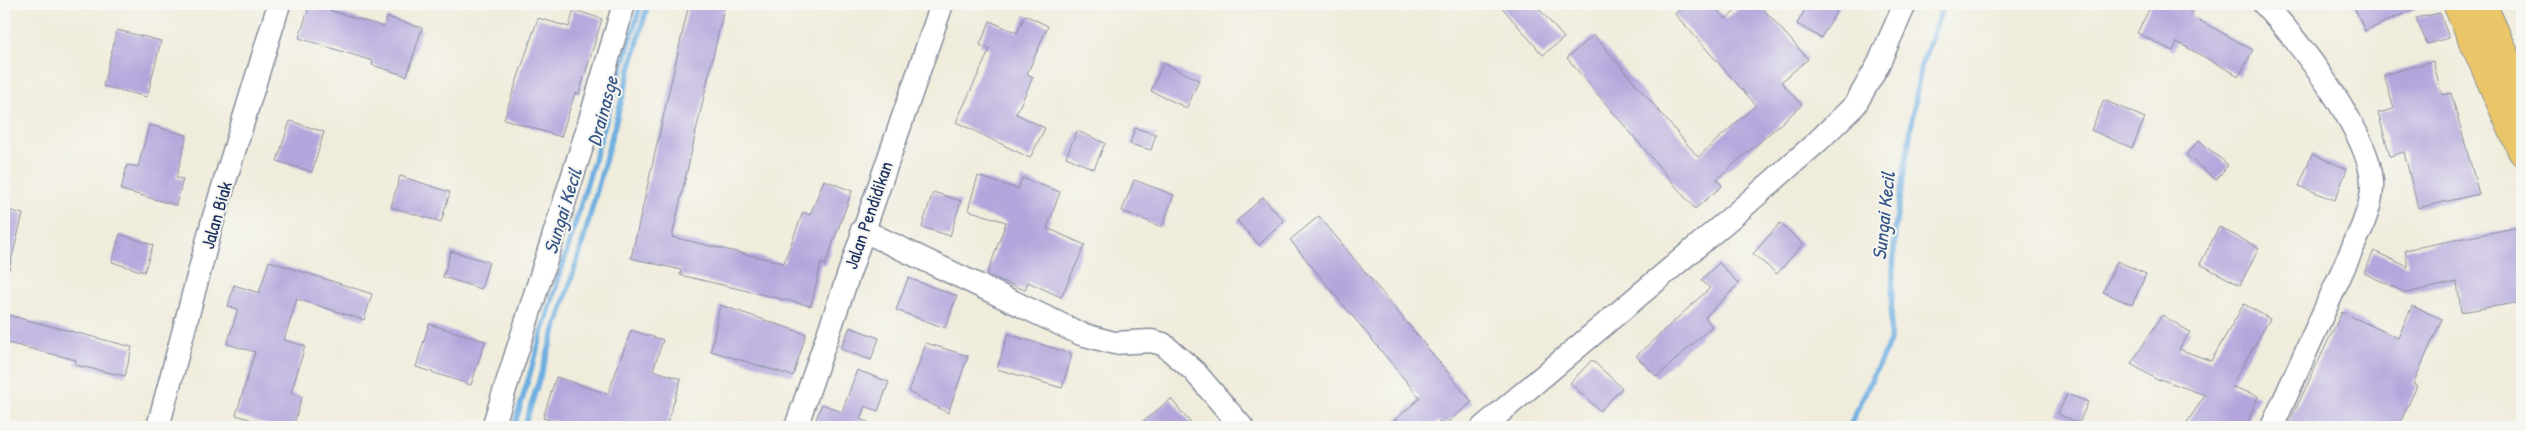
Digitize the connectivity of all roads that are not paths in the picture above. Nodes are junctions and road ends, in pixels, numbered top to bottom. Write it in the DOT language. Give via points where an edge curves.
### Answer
graph roads {
  1 [pos="280,4"];
  2 [pos="624,4"];
  3 [pos="942,4"];
  4 [pos="1905,4"];
  5 [pos="2264,4"];
  6 [pos="2457,4"];
  7 [pos="2482,4"];
  8 [pos="2522,92"];
  9 [pos="2522,151"];
  10 [pos="862,230"];
  11 [pos="158,427"];
  12 [pos="493,427"];
  13 [pos="796,427"];
  14 [pos="1242,427"];
  15 [pos="1483,427"];
  16 [pos="2272,427"];
  1 -- 11 [label="street, Jalan Biak" via="213,220"];
  2 -- 12 [label="street"];
  3 -- 10 [label="street, Jalan Pendidikan"];
  4 -- 15 [label="street" via="1878,65 1855,105 1733,216"];
  5 -- 16 [label="street" via="2310,59 2343,109 2372,182 2372,195 2362,227"];
  6 -- 9 [label="highway"];
  7 -- 8 [label="highway"];
  10 -- 13 [label="street, Jalan Pendidikan"];
  10 -- 14 [label="street" via="1081,334 1114,343 1151,341 1163,344 1194,371"];
}
